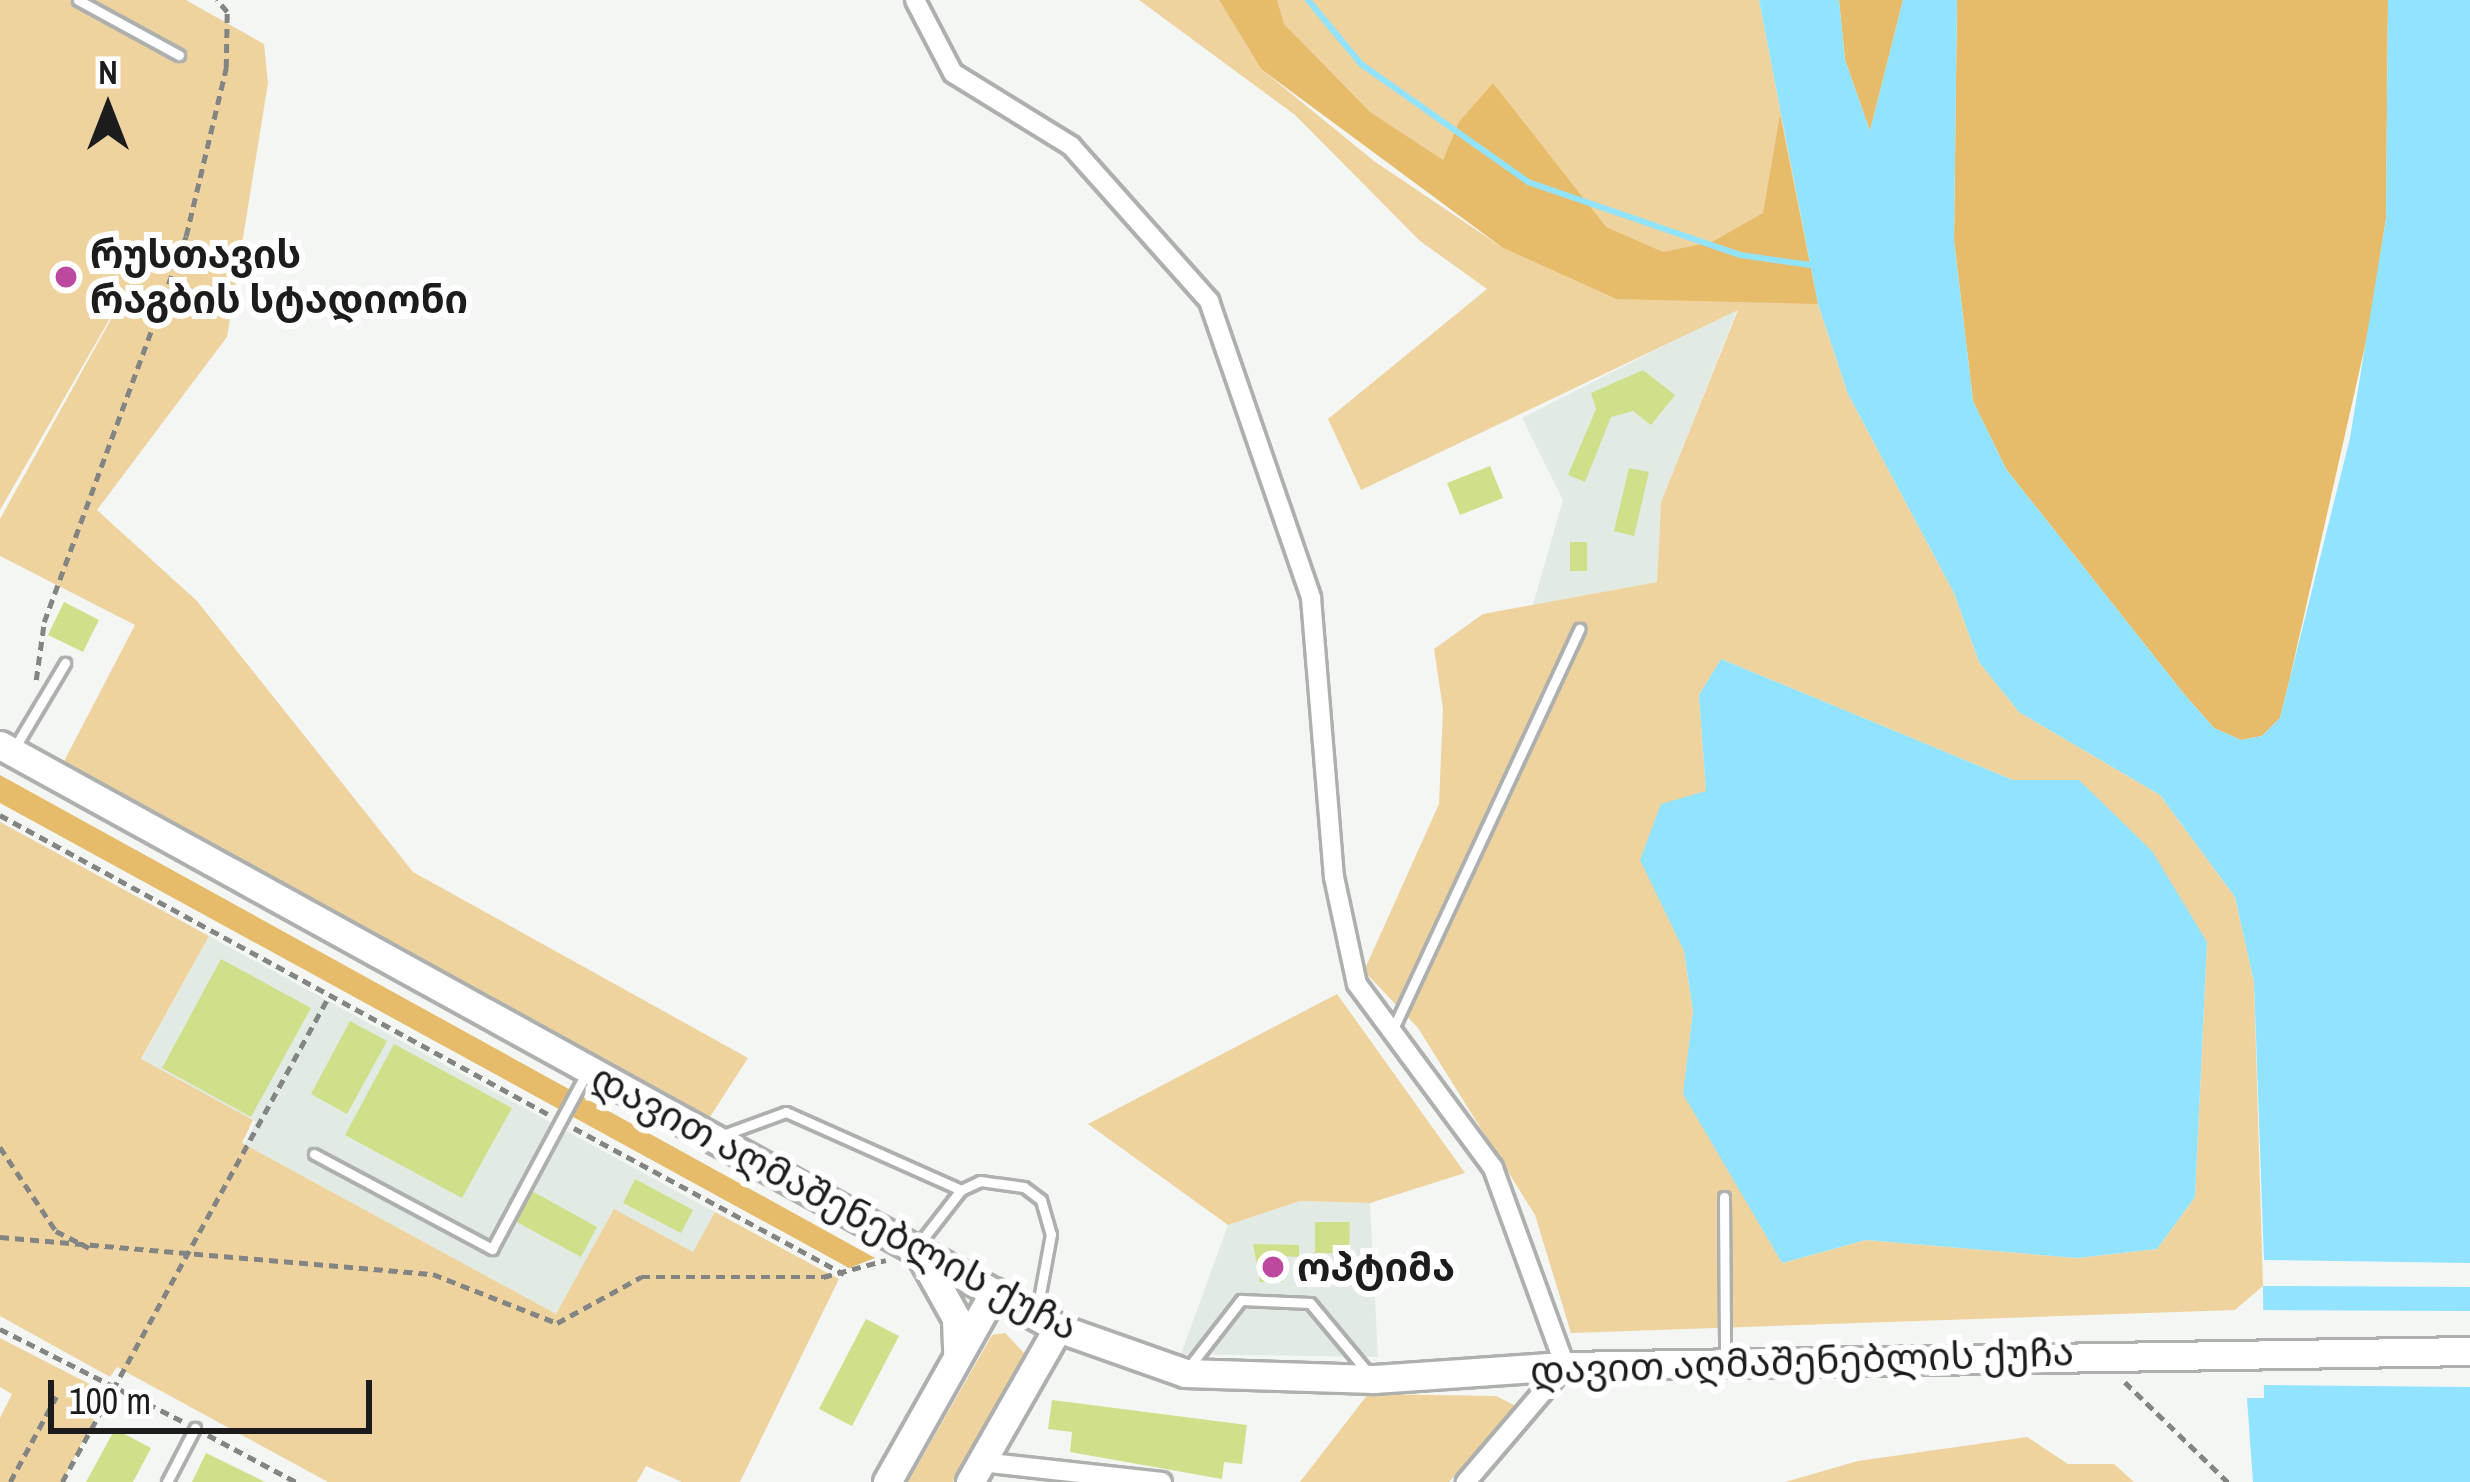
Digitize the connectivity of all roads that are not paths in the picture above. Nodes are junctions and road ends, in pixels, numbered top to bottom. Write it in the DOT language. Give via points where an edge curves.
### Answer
graph roads {
  1 [pos="78,0"];
  2 [pos="915,0"];
  3 [pos="178,55"];
  4 [pos="1579,629"];
  5 [pos="64,663"];
  6 [pos="6,749"];
  7 [pos="1391,1033"];
  8 [pos="589,1070"];
  9 [pos="714,1138"];
  10 [pos="314,1154"];
  11 [pos="961,1190"];
  12 [pos="1724,1197"];
  13 [pos="915,1250"];
  14 [pos="994,1292"];
  15 [pos="1047,1322"];
  16 [pos="2470,1351"];
  17 [pos="957,1358"];
  18 [pos="1725,1362"];
  19 [pos="1565,1366"];
  20 [pos="1184,1373"];
  21 [pos="1373,1379"];
  22 [pos="195,1428"];
  23 [pos="975,1472"];
  24 [pos="167,1482"];
  25 [pos="887,1482"];
  26 [pos="1162,1482"];
  27 [pos="1466,1482"];
  1 -- 3 [label="lane"];
  2 -- 7 [label="street" via="952,73 1071,146 1209,302 1311,598 1334,877 1357,984"];
  4 -- 7 [label="lane"];
  5 -- 6 [label="lane"];
  6 -- 8 [label="main road, დავით აღმაშენებლის ქუჩა"];
  7 -- 19 [label="street" via="1493,1168"];
  8 -- 9 [label="main road, დავით აღმაშენებლის ქუჩა"];
  8 -- 10 [label="lane" via="492,1249"];
  9 -- 11 [label="lane" via="786,1112"];
  9 -- 13 [label="main road, დავით აღმაშენებლის ქუჩა"];
  11 -- 13 [label="lane"];
  11 -- 15 [label="lane" via="1004,1181 1041,1200 1051,1234"];
  12 -- 18 [label="lane"];
  13 -- 14 [label="main road, დავით აღმაშენებლის ქუჩა"];
  13 -- 17 [label="main road" via="942,1280"];
  14 -- 15 [label="main road, დავით აღმაშენებლის ქუჩა"];
  14 -- 17 [label="main road"];
  15 -- 20 [label="main road, დავით აღმაშენებლის ქუჩა"];
  15 -- 23 [label="main road"];
  16 -- 18 [label="main road, დავით აღმაშენებლის ქუჩა"];
  17 -- 25 [label="main road"];
  18 -- 19 [label="main road, დავით აღმაშენებლის ქუჩა"];
  19 -- 21 [label="main road, დავით აღმაშენებლის ქუჩა"];
  19 -- 27 [label="street"];
  20 -- 21 [label="main road, დავით აღმაშენებლის ქუჩა"];
  20 -- 21 [label="lane" via="1241,1300 1310,1303"];
  22 -- 24 [label="lane"];
  23 -- 26 [label="street"];
}
